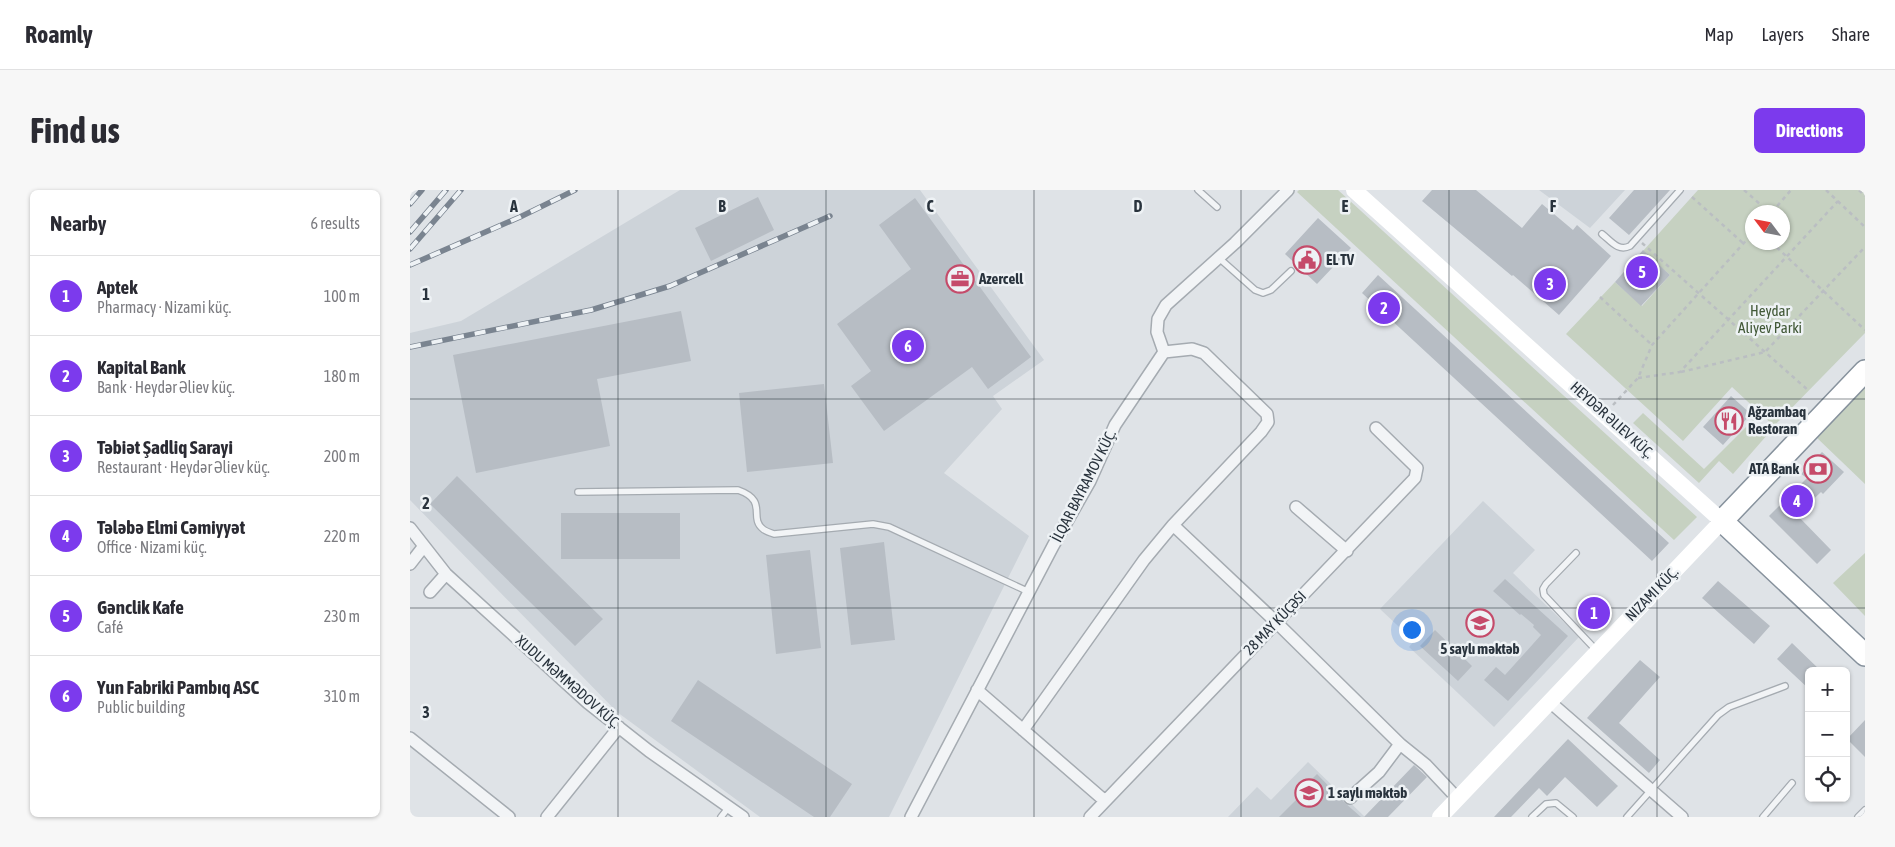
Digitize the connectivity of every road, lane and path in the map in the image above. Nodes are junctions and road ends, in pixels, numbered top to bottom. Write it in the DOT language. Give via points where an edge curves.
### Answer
graph roads {
  1 [pos="1198,190"];
  2 [pos="1288,190"];
  3 [pos="1354,190"];
  4 [pos="1680,190"];
  5 [pos="1744,190"];
  6 [pos="1791,190"];
  7 [pos="1826,190"];
  8 [pos="1859,190"];
  9 [pos="1865,196"];
  10 [pos="1692,197"];
  11 [pos="1838,201"];
  12 [pos="1762,205"];
  13 [pos="1777,205"];
  14 [pos="1217,207"];
  15 [pos="1865,227"];
  16 [pos="1602,234"];
  17 [pos="1641,242"];
  18 [pos="1744,244"];
  19 [pos="1865,248"];
  20 [pos="1779,250"];
  21 [pos="1786,257"];
  22 [pos="1219,258"];
  23 [pos="1291,271"];
  24 [pos="1823,290"];
  25 [pos="1698,293"];
  26 [pos="1600,297"];
  27 [pos="1728,319"];
  28 [pos="1865,330"];
  29 [pos="1652,345"];
  30 [pos="1164,352"];
  31 [pos="1765,352"];
  32 [pos="1865,371"];
  33 [pos="1680,372"];
  34 [pos="1638,378"];
  35 [pos="1809,391"];
  36 [pos="1605,414"];
  37 [pos="1376,428"];
  38 [pos="578,492"];
  39 [pos="1296,507"];
  40 [pos="1722,520"];
  41 [pos="1173,525"];
  42 [pos="410,528"];
  43 [pos="424,546"];
  44 [pos="1346,551"];
  45 [pos="1576,552"];
  46 [pos="410,564"];
  47 [pos="446,574"];
  48 [pos="430,592"];
  49 [pos="1029,592"];
  50 [pos="1276,622"];
  51 [pos="1598,651"];
  52 [pos="1865,655"];
  53 [pos="1785,686"];
  54 [pos="977,690"];
  55 [pos="1550,702"];
  56 [pos="619,727"];
  57 [pos="1022,730"];
  58 [pos="410,738"];
  59 [pos="1400,744"];
  60 [pos="1792,783"];
  61 [pos="1652,790"];
  62 [pos="1350,798"];
  63 [pos="1457,798"];
  64 [pos="1105,801"];
  65 [pos="728,807"];
  66 [pos="1865,810"];
  67 [pos="509,817"];
  68 [pos="547,817"];
  69 [pos="721,817"];
  70 [pos="743,817"];
  71 [pos="911,817"];
  72 [pos="1090,817"];
  73 [pos="1440,817"];
  74 [pos="1532,817"];
  75 [pos="1572,817"];
  76 [pos="1627,817"];
  77 [pos="1682,817"];
  78 [pos="1762,817"];
  79 [pos="1858,817"];
  1 -- 14 [label="lane"];
  2 -- 22 [label="street"];
  3 -- 36 [label="street, HEYDƏR ƏLIEV KÜÇ."];
  4 -- 16 [label="lane" via="1625,249"];
  5 -- 12 [label="path"];
  6 -- 13 [label="path"];
  7 -- 11 [label="path"];
  8 -- 9 [label="path"];
  10 -- 18 [label="path"];
  11 -- 15 [label="path"];
  11 -- 21 [label="path"];
  17 -- 25 [label="path"];
  18 -- 25 [label="path"];
  19 -- 24 [label="path"];
  20 -- 21 [label="path"];
  21 -- 24 [label="path"];
  21 -- 27 [label="path"];
  22 -- 23 [label="lane" via="1255,290 1263,293 1271,290"];
  22 -- 30 [label="street" via="1166,305 1158,319"];
  24 -- 28 [label="path"];
  24 -- 31 [label="path"];
  25 -- 27 [label="path"];
  25 -- 29 [label="path"];
  26 -- 29 [label="path"];
  27 -- 31 [label="path"];
  27 -- 33 [label="path"];
  29 -- 34 [label="path"];
  30 -- 41 [label="street" via="1192,349 1204,353 1267,414 1268,422"];
  30 -- 49 [label="street, İLQAR BAYRAMOV KÜÇ." via="1115,425 1090,480"];
  31 -- 33 [label="path"];
  31 -- 35 [label="path"];
  32 -- 40 [label="highway, NIZAMI KÜÇ."];
  33 -- 34 [label="path"];
  34 -- 36 [label="path"];
  36 -- 40 [label="street, HEYDƏR ƏLIEV KÜÇ."];
  37 -- 44 [label="street, 28 MAY KÜÇƏSI" via="1416,468 1417,473"];
  38 -- 49 [label="lane" via="738,490 749,494 756,502 758,522 762,529 774,534 873,524 888,527"];
  39 -- 44 [label="street"];
  40 -- 51 [label="street, NIZAMI KÜÇ."];
  40 -- 52 [label="highway, HEYDƏR ƏLIEV KÜÇ."];
  41 -- 50 [label="street"];
  41 -- 57 [label="street" via="1144,560"];
  42 -- 43 [label="street, XUDU MƏMMƏDOV KÜÇ."];
  43 -- 46 [label="street"];
  43 -- 47 [label="street, XUDU MƏMMƏDOV KÜÇ."];
  44 -- 50 [label="street, 28 MAY KÜÇƏSI"];
  45 -- 51 [label="lane" via="1546,584 1544,595"];
  47 -- 48 [label="street"];
  47 -- 56 [label="street, XUDU MƏMMƏDOV KÜÇ." via="588,704"];
  49 -- 54 [label="street, İLQAR BAYRAMOV KÜÇ."];
  50 -- 59 [label="street"];
  50 -- 64 [label="street, 28 MAY KÜÇƏSI"];
  51 -- 55 [label="street, NIZAMI KÜÇ."];
  53 -- 61 [label="lane" via="1729,707 1718,715"];
  54 -- 57 [label="street"];
  54 -- 71 [label="street, İLQAR BAYRAMOV KÜÇ."];
  55 -- 61 [label="street"];
  55 -- 63 [label="street, NIZAMI KÜÇ."];
  56 -- 65 [label="street, XUDU MƏMMƏDOV KÜÇ."];
  56 -- 68 [label="street"];
  57 -- 64 [label="street"];
  58 -- 67 [label="street"];
  59 -- 62 [label="street" via="1379,772"];
  59 -- 63 [label="street" via="1426,765"];
  60 -- 78 [label="lane"];
  61 -- 76 [label="lane"];
  61 -- 77 [label="street"];
  63 -- 73 [label="street, NIZAMI KÜÇ."];
  64 -- 72 [label="street, 28 MAY KÜÇƏSI"];
  65 -- 69 [label="lane"];
  65 -- 70 [label="street, XUDU MƏMMƏDOV KÜÇ."];
  66 -- 79 [label="lane"];
  74 -- 75 [label="lane" via="1546,804 1556,803"];
}
